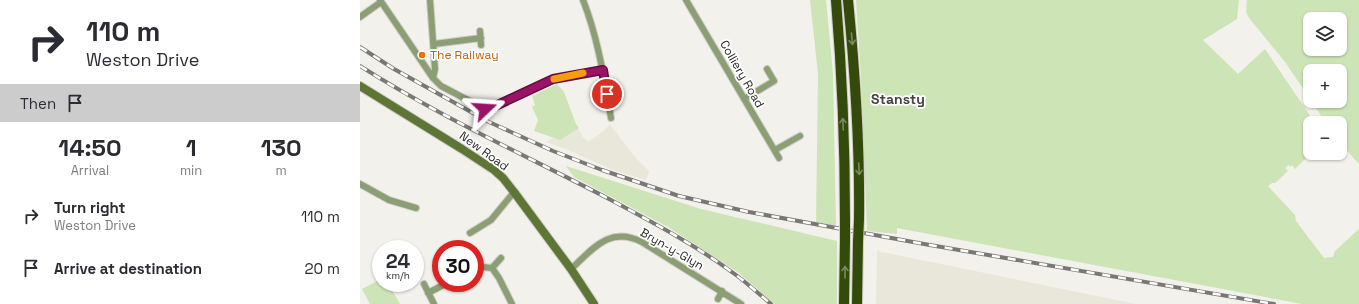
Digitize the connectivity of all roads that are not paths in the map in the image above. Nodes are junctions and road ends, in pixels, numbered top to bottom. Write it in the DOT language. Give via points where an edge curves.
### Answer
graph roads {
  1 [pos="430,0"];
  2 [pos="583,0"];
  3 [pos="836,0"];
  4 [pos="848,0"];
  5 [pos="380,1"];
  6 [pos="689,1"];
  7 [pos="360,17"];
  8 [pos="480,31"];
  9 [pos="434,44"];
  10 [pos="767,69"];
  11 [pos="603,70"];
  12 [pos="433,78"];
  13 [pos="360,86"];
  14 [pos="744,100"];
  15 [pos="611,118"];
  16 [pos="800,136"];
  17 [pos="774,150"];
  18 [pos="779,158"];
  19 [pos="360,184"];
  20 [pos="514,192"];
  21 [pos="416,208"];
  22 [pos="470,233"];
  23 [pos="501,258"];
  24 [pos="484,267"];
  25 [pos="492,268"];
  26 [pos="571,269"];
  27 [pos="424,284"];
  28 [pos="432,291"];
  29 [pos="722,291"];
  30 [pos="428,293"];
  31 [pos="718,299"];
  32 [pos="434,304"];
  33 [pos="512,304"];
  34 [pos="594,304"];
  35 [pos="741,304"];
  36 [pos="844,304"];
  37 [pos="857,304"];
  1 -- 9 [label="street"];
  2 -- 11 [label="street"];
  36 -- 3 [label="highway, one-way, bridge" via="845,179"];
  4 -- 37 [label="highway, one-way, bridge" via="860,182"];
  5 -- 7 [label="street"];
  5 -- 12 [label="street"];
  6 -- 14 [label="street, Colliery Road"];
  8 -- 9 [label="street" via="481,41"];
  9 -- 12 [label="street"];
  10 -- 14 [label="street" via="774,81"];
  11 -- 12 [label="street" via="553,79 485,109 441,86"];
  11 -- 15 [label="street"];
  13 -- 20 [label="main road, New Road" via="494,170"];
  14 -- 17 [label="street, Colliery Road"];
  16 -- 17 [label="street"];
  17 -- 18 [label="street, Colliery Road"];
  19 -- 21 [label="street" via="389,200"];
  20 -- 22 [label="street" via="491,220"];
  20 -- 26 [label="main road, New Road"];
  23 -- 25 [label="street"];
  24 -- 25 [label="street"];
  25 -- 33 [label="street"];
  26 -- 29 [label="street, Bryn-y-Glyn" via="605,241 623,236 642,242"];
  26 -- 34 [label="main road, New Road"];
  27 -- 30 [label="street"];
  28 -- 30 [label="street"];
  29 -- 31 [label="street"];
  29 -- 35 [label="street, Bryn-y-Glyn"];
  30 -- 32 [label="street"];
}
